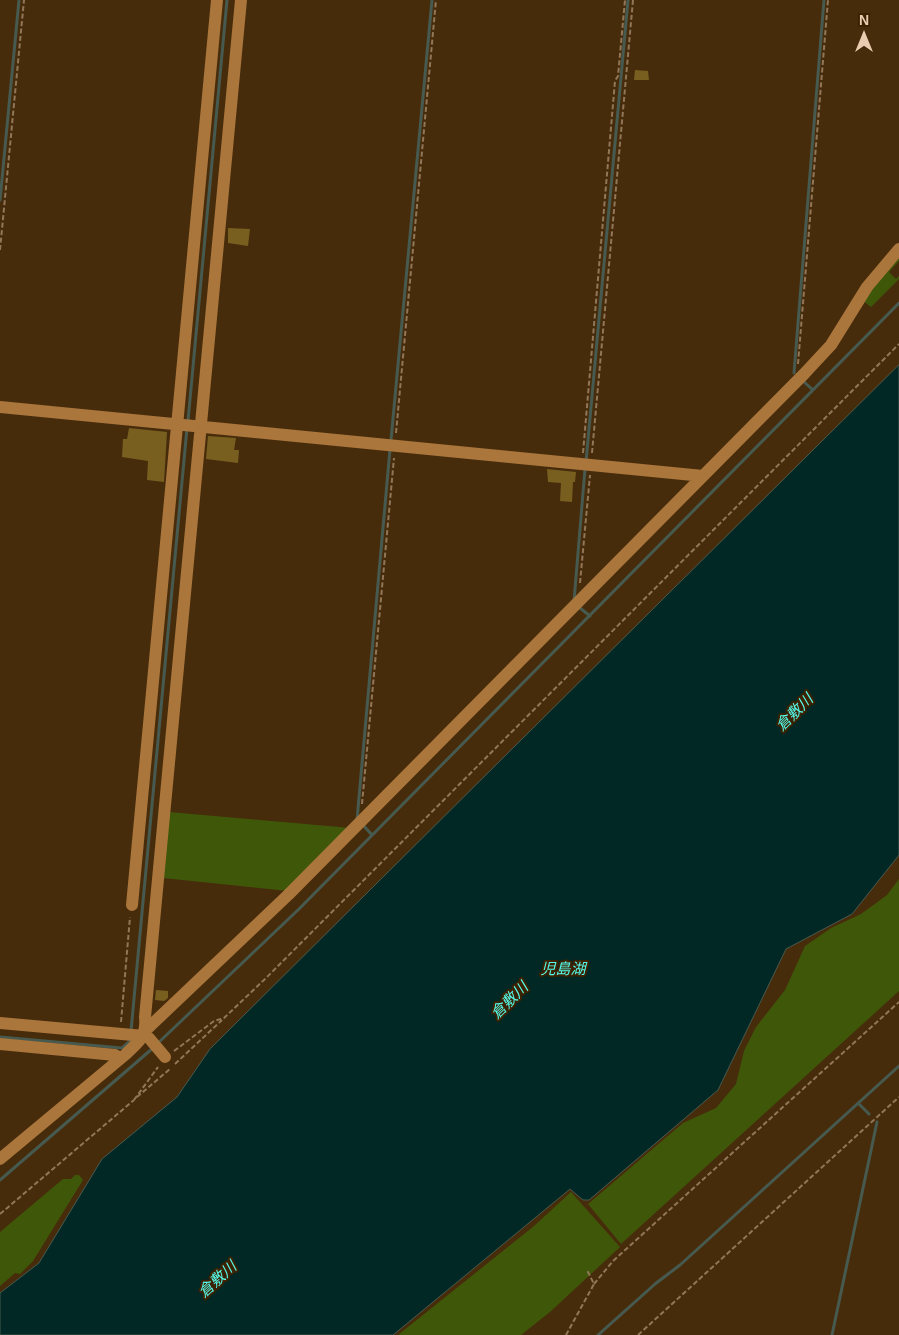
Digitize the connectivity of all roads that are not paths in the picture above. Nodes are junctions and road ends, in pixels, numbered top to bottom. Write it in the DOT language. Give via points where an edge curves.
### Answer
graph roads {
  1 [pos="218,0"];
  2 [pos="241,0"];
  3 [pos="899,249"];
  4 [pos="0,407"];
  5 [pos="188,425"];
  6 [pos="703,476"];
  7 [pos="132,905"];
  8 [pos="0,1023"];
  9 [pos="133,1041"];
  10 [pos="0,1044"];
  11 [pos="163,1055"];
  12 [pos="0,1159"];
  1 -- 5 [label="street"];
  2 -- 5 [label="street"];
  3 -- 6 [label="street" via="867,287 831,345"];
  4 -- 5 [label="street"];
  5 -- 6 [label="street"];
  5 -- 7 [label="street"];
  5 -- 9 [label="street" via="145,1017"];
  6 -- 9 [label="street" via="288,895"];
  8 -- 9 [label="street"];
  9 -- 10 [label="street" via="115,1055"];
  9 -- 11 [label="street"];
  9 -- 12 [label="street"];
}
